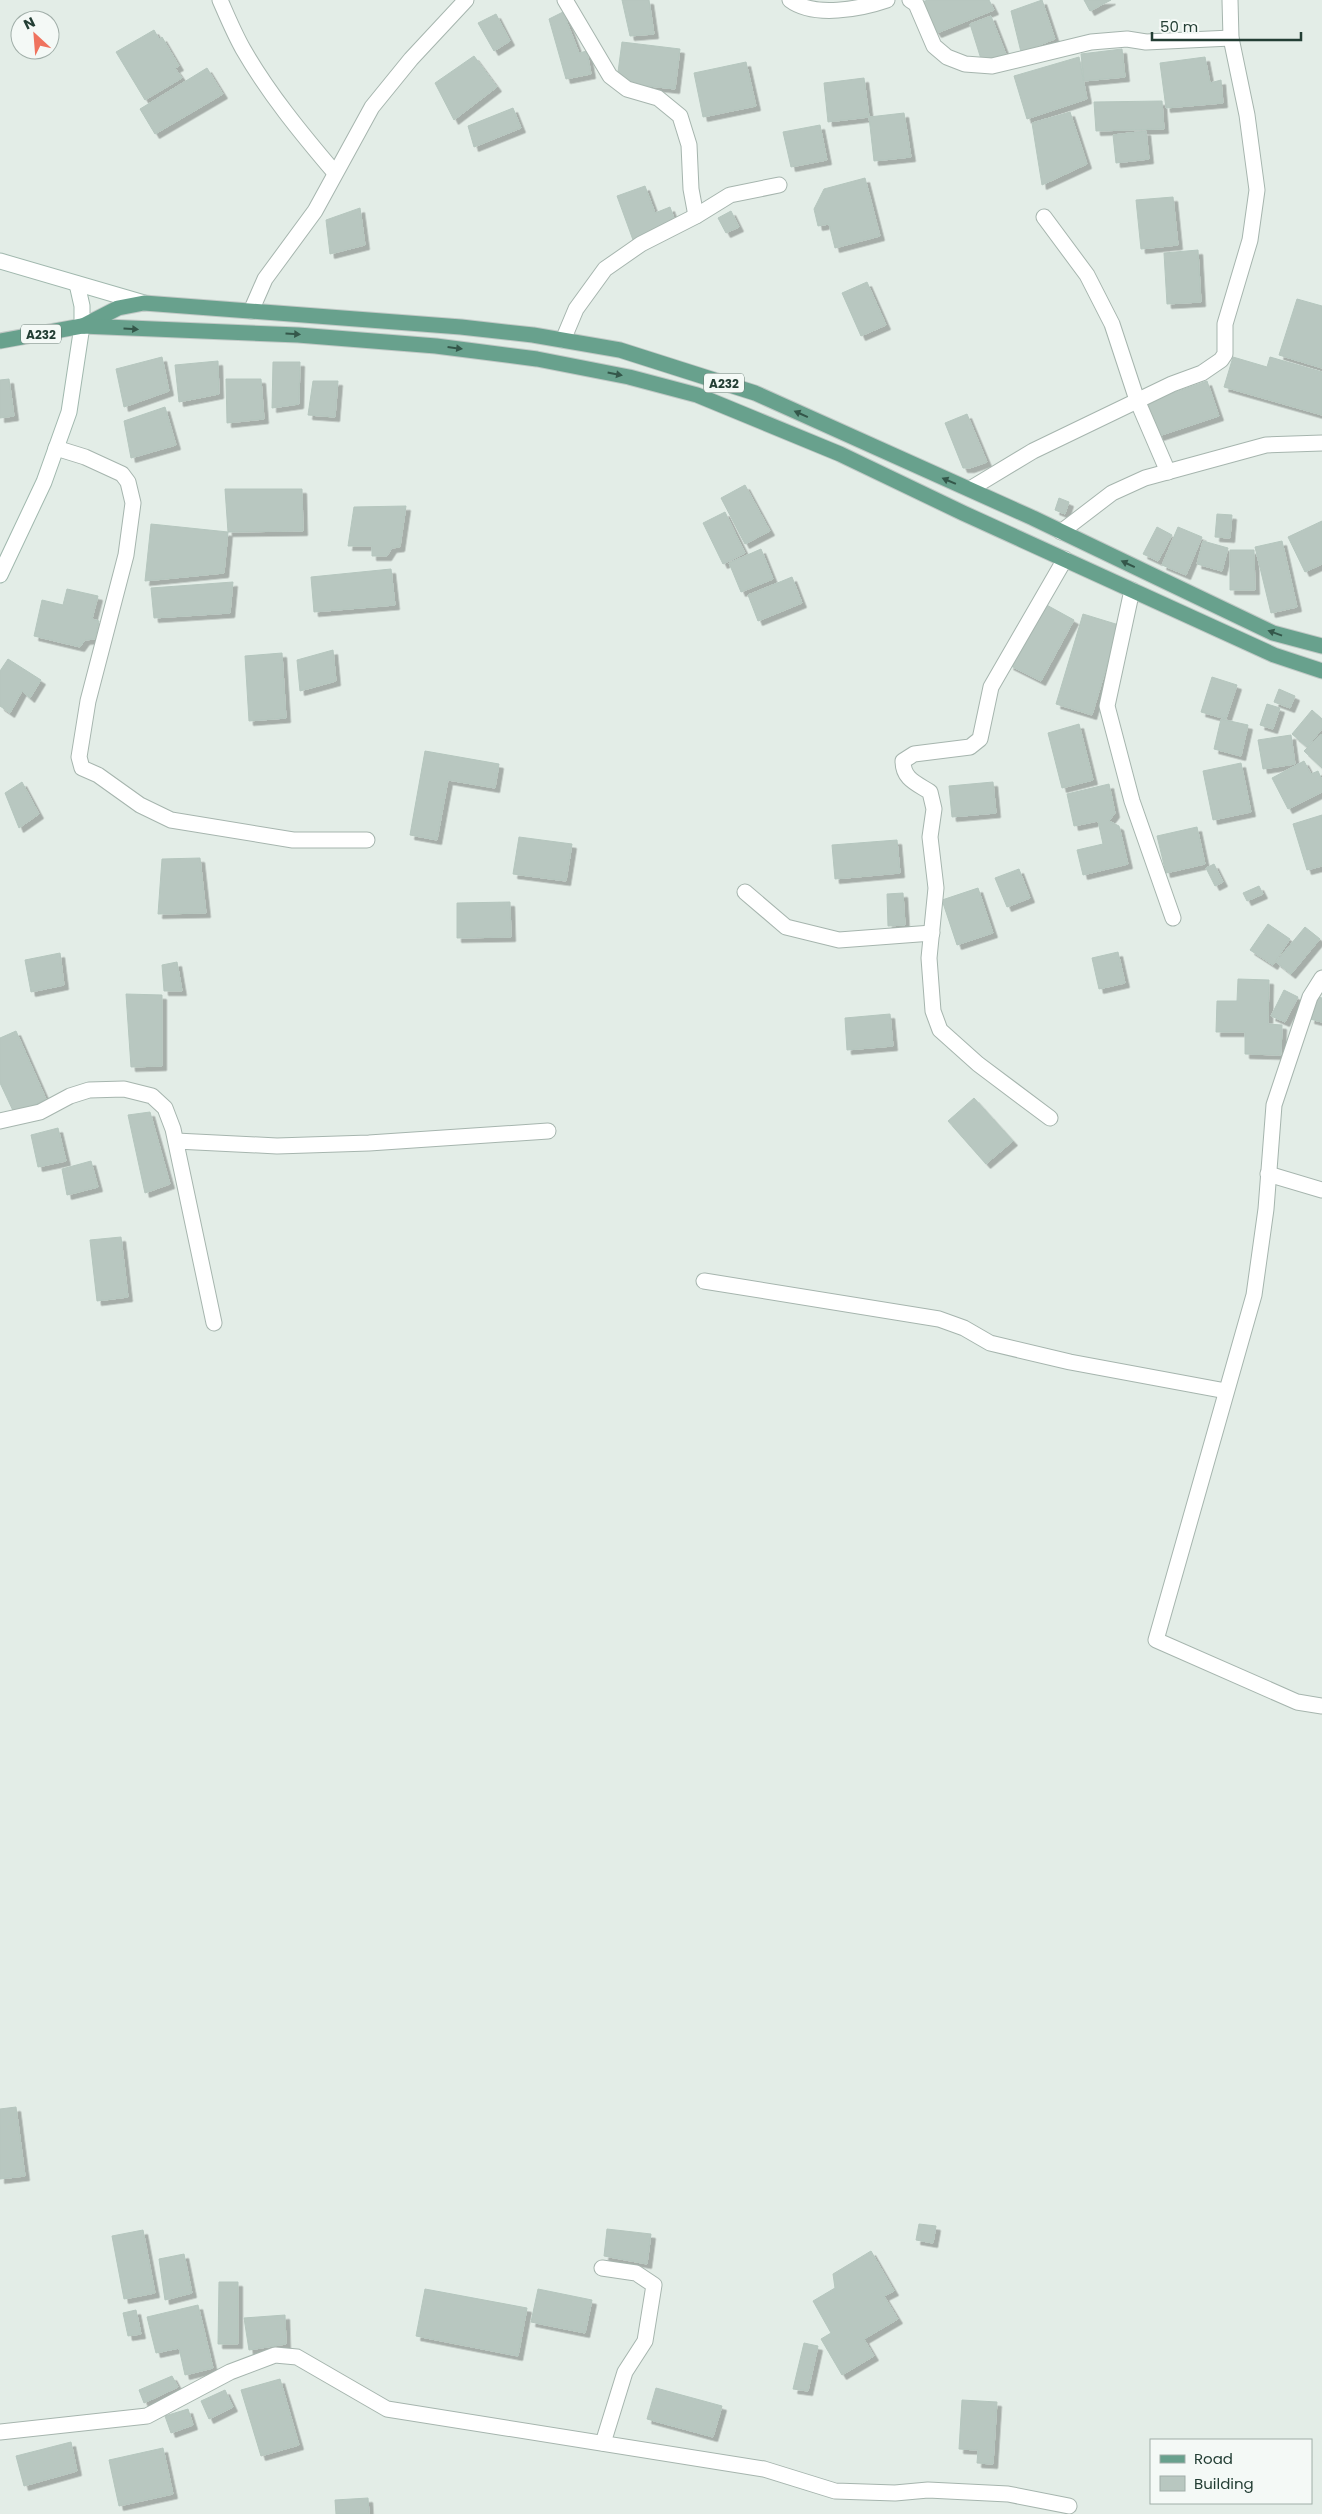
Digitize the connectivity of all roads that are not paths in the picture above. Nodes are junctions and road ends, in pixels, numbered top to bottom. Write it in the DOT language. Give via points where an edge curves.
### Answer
graph roads {
  1 [pos="220,0"];
  2 [pos="466,0"];
  3 [pos="565,0"];
  4 [pos="790,0"];
  5 [pos="887,0"];
  6 [pos="910,0"];
  7 [pos="1230,0"];
  8 [pos="1231,38"];
  9 [pos="335,173"];
  10 [pos="779,185"];
  11 [pos="696,216"];
  12 [pos="1044,217"];
  13 [pos="0,261"];
  14 [pos="77,284"];
  15 [pos="144,303"];
  16 [pos="251,312"];
  17 [pos="82,326"];
  18 [pos="563,340"];
  19 [pos="0,341"];
  20 [pos="1138,400"];
  21 [pos="1322,443"];
  22 [pos="56,448"];
  23 [pos="1168,472"];
  24 [pos="970,489"];
  25 [pos="1060,532"];
  26 [pos="1065,559"];
  27 [pos="0,575"];
  28 [pos="1132,590"];
  29 [pos="1322,646"];
  30 [pos="1322,671"];
  31 [pos="367,840"];
  32 [pos="745,892"];
  33 [pos="1173,918"];
  34 [pos="932,933"];
  35 [pos="1322,978"];
  36 [pos="1050,1118"];
  37 [pos="0,1121"];
  38 [pos="548,1131"];
  39 [pos="176,1141"];
  40 [pos="1268,1174"];
  41 [pos="1322,1190"];
  42 [pos="704,1281"];
  43 [pos="214,1323"];
  44 [pos="1226,1391"];
  45 [pos="1322,1706"];
  46 [pos="602,2268"];
  47 [pos="0,2432"];
  48 [pos="603,2443"];
  49 [pos="1069,2506"];
  1 -- 9 [label="street" via="243,48 267,86 292,123"];
  2 -- 9 [label="street" via="372,107"];
  3 -- 11 [label="street" via="610,76 627,89 658,98 680,116 689,145"];
  4 -- 5 [label="street" via="799,7 821,9 863,8"];
  6 -- 8 [label="street" via="916,4 934,46 947,58 965,64 992,66 1091,42"];
  7 -- 8 [label="street"];
  8 -- 20 [label="street" via="1257,190 1250,240 1224,324 1226,354 1202,373"];
  9 -- 16 [label="street" via="315,211 265,279"];
  10 -- 11 [label="street" via="730,195"];
  11 -- 18 [label="street" via="641,244 606,269 576,309"];
  12 -- 20 [label="street" via="1087,275 1112,324"];
  13 -- 14 [label="street"];
  14 -- 15 [label="street"];
  14 -- 17 [label="street"];
  15 -- 16 [label="main road, A232"];
  15 -- 17 [label="main road, A232" via="118,308"];
  16 -- 18 [label="main road, A232" via="452,326"];
  17 -- 19 [label="main road, A232"];
  17 -- 22 [label="street" via="69,412"];
  17 -- 26 [label="main road, A232, one-way" via="298,335 436,346 537,359 628,377 697,395 840,454"];
  24 -- 18 [label="main road, A232, one-way" via="755,393 620,350"];
  20 -- 23 [label="street"];
  20 -- 24 [label="street" via="1033,451"];
  21 -- 23 [label="street" via="1266,445"];
  22 -- 27 [label="street" via="38,497"];
  22 -- 31 [label="street" via="85,456 122,474 128,482 133,503 126,554 88,701 79,757 82,768 140,805 171,820 293,840"];
  23 -- 25 [label="street" via="1112,493"];
  24 -- 25 [label="main road, A232"];
  29 -- 25 [label="main road, A232, one-way" via="1273,632"];
  26 -- 28 [label="main road, A232"];
  26 -- 34 [label="street" via="991,687 980,739 970,747 914,754 903,761 903,771 909,780 930,792 934,809 930,837 936,888"];
  28 -- 30 [label="main road, A232" via="1274,655"];
  28 -- 33 [label="street" via="1107,706 1132,801"];
  32 -- 34 [label="street" via="786,927 839,940"];
  34 -- 36 [label="street" via="929,958 933,1011 940,1030 978,1064"];
  35 -- 40 [label="street" via="1310,997 1274,1105"];
  37 -- 39 [label="street" via="40,1112 70,1096 90,1090 124,1089 152,1096 165,1108"];
  38 -- 39 [label="street" via="277,1146"];
  39 -- 43 [label="street"];
  40 -- 41 [label="street"];
  40 -- 44 [label="street" via="1254,1294"];
  42 -- 44 [label="street" via="931,1317 1008,1348"];
  44 -- 45 [label="street" via="1156,1640 1297,1702"];
  46 -- 48 [label="street" via="636,2272 654,2285 645,2341 625,2372"];
  47 -- 48 [label="street" via="146,2416 230,2372 275,2355 297,2357 387,2409"];
  48 -- 49 [label="street" via="764,2469 835,2491 895,2493 928,2490 1008,2494"];
}
